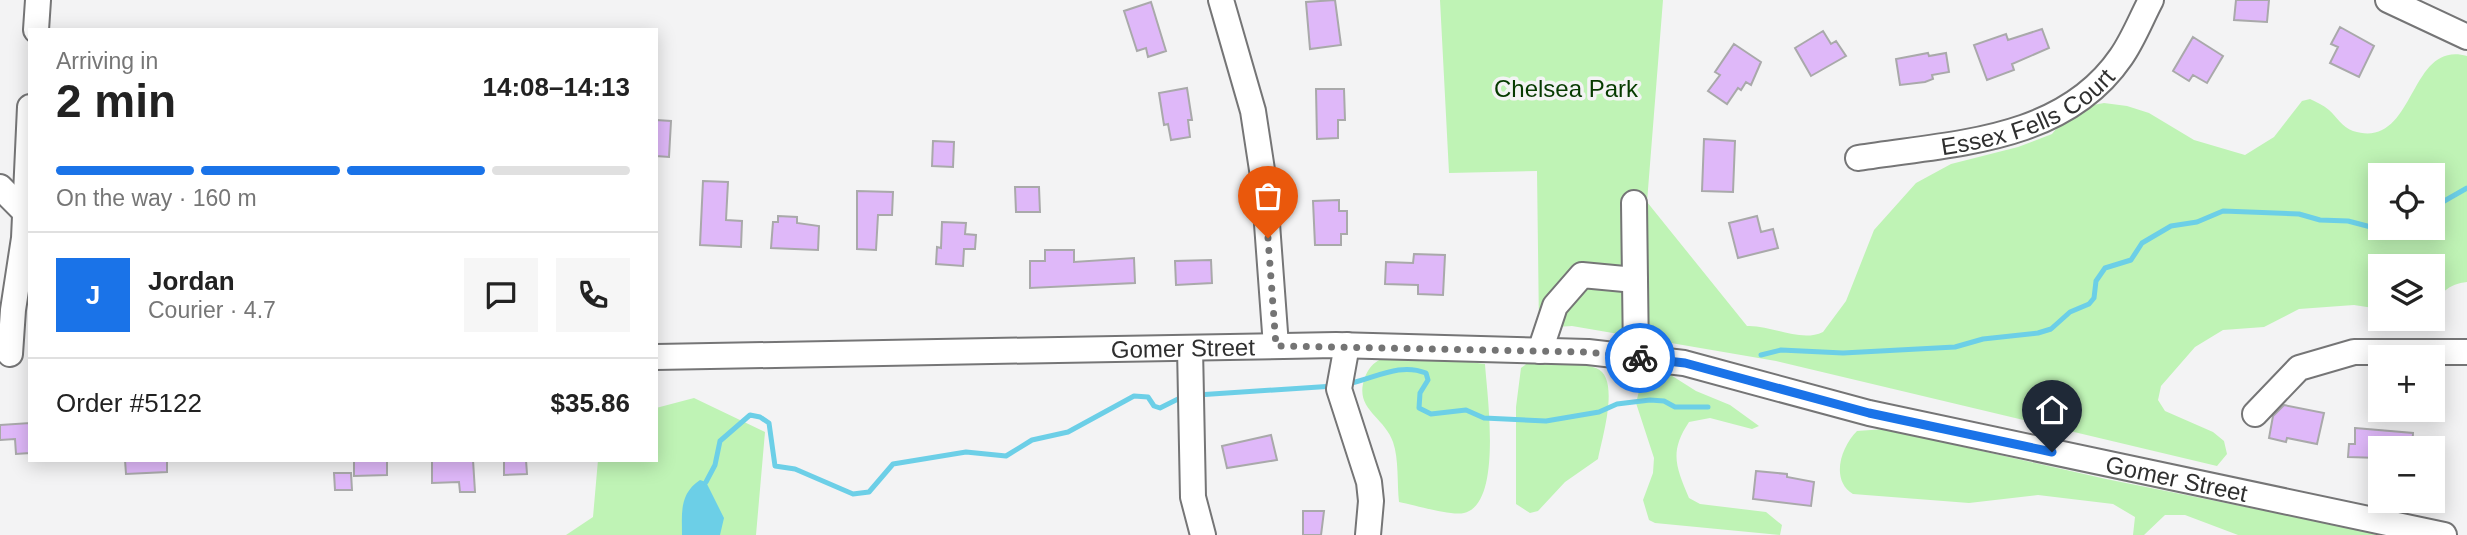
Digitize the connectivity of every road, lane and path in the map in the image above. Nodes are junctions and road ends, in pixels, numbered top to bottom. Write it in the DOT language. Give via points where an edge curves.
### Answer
graph roads {
  1 [pos="38,0"];
  2 [pos="1221,0"];
  3 [pos="2151,0"];
  4 [pos="2388,0"];
  5 [pos="36,28"];
  6 [pos="2467,37"];
  7 [pos="28,142"];
  8 [pos="1858,158"];
  9 [pos="0,187"];
  10 [pos="1634,203"];
  11 [pos="24,211"];
  12 [pos="12,237"];
  13 [pos="1635,280"];
  14 [pos="1347,345"];
  15 [pos="1276,346"];
  16 [pos="1190,348"];
  17 [pos="1540,351"];
  18 [pos="2467,352"];
  19 [pos="13,354"];
  20 [pos="658,357"];
  21 [pos="1636,357"];
  22 [pos="2255,414"];
  23 [pos="1203,535"];
  24 [pos="1368,535"];
  25 [pos="2444,535"];
  1 -- 5 [label="street"];
  2 -- 15 [label="street" via="1253,111 1264,183"];
  3 -- 8 [label="street, Essex Fells Court" via="2121,58 2089,92 2035,126"];
  4 -- 6 [label="street"];
  7 -- 11 [label="street"];
  9 -- 11 [label="street"];
  10 -- 13 [label="street"];
  11 -- 12 [label="street"];
  12 -- 19 [label="street"];
  13 -- 17 [label="street" via="1582,275 1555,306"];
  13 -- 21 [label="street"];
  14 -- 15 [label="street, Gomer Street"];
  14 -- 17 [label="street, Gomer Street"];
  14 -- 24 [label="street" via="1339,389 1368,482"];
  15 -- 16 [label="street, Gomer Street"];
  16 -- 20 [label="street, Gomer Street"];
  16 -- 23 [label="street" via="1193,497"];
  17 -- 21 [label="street, Gomer Street"];
  18 -- 22 [label="street" via="2354,352 2298,368"];
  21 -- 25 [label="street, Gomer Street" via="1685,363 1869,413"];
}
